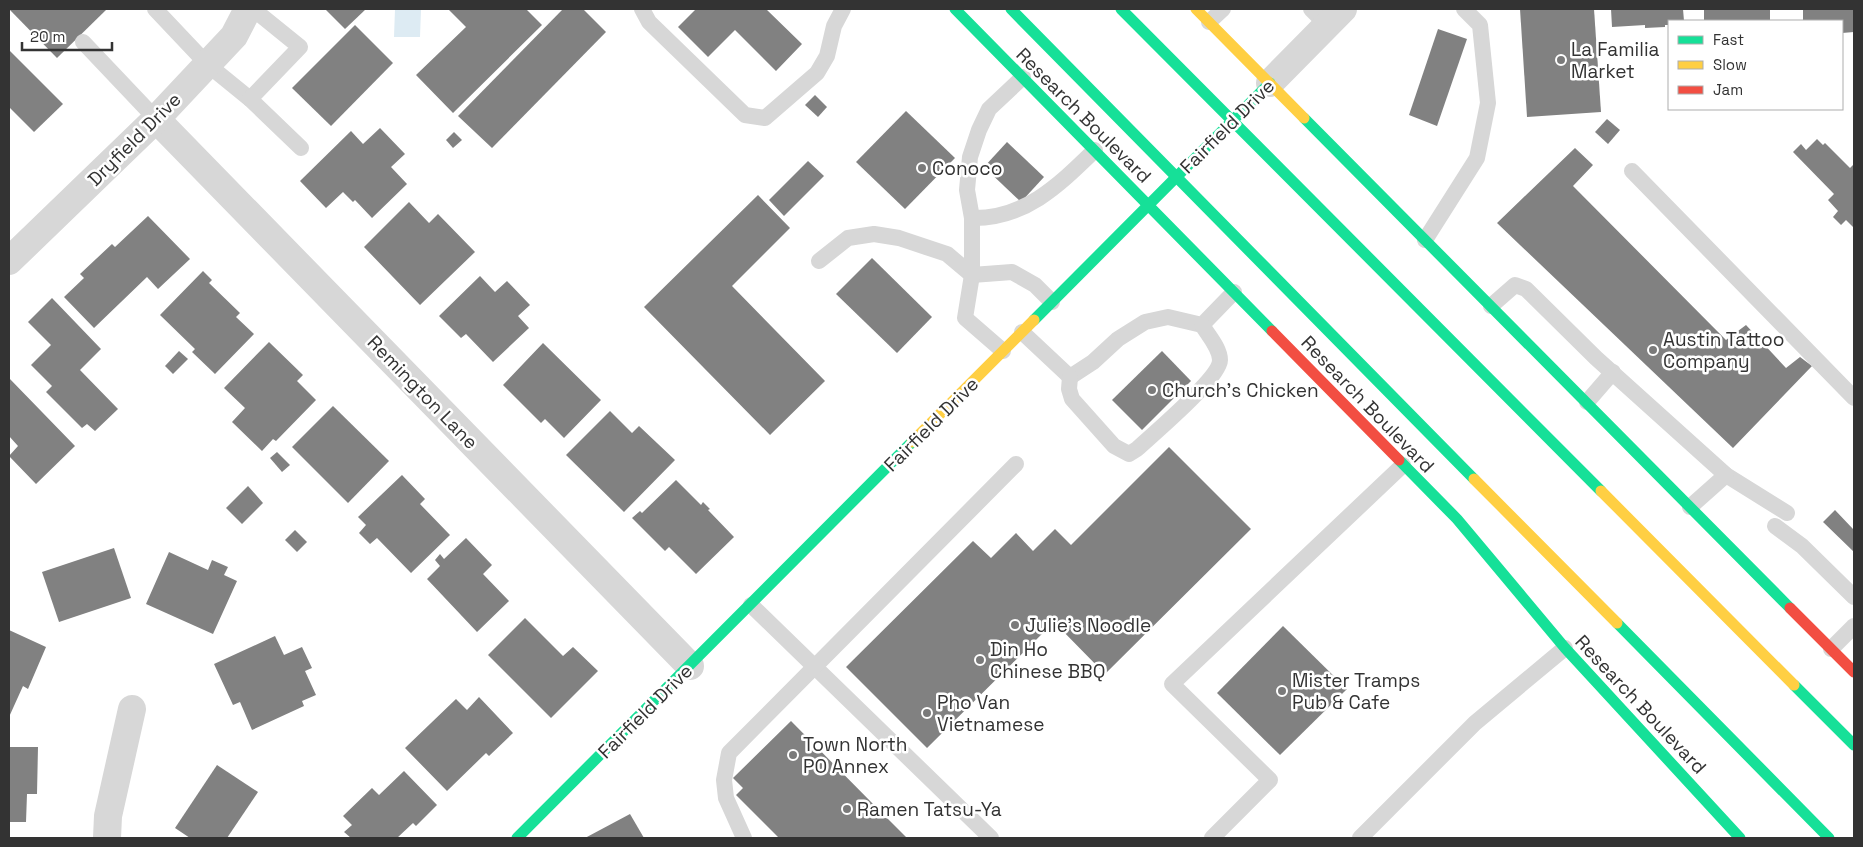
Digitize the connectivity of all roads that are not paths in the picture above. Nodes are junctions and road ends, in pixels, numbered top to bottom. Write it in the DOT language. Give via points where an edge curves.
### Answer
graph roads {
  1 [pos="156,9"];
  2 [pos="248,9"];
  3 [pos="253,9"];
  4 [pos="642,9"];
  5 [pos="843,9"];
  6 [pos="955,9"];
  7 [pos="1011,9"];
  8 [pos="1121,9"];
  9 [pos="1196,9"];
  10 [pos="1223,9"];
  11 [pos="1464,9"];
  12 [pos="1327,14"];
  13 [pos="1209,22"];
  14 [pos="84,42"];
  15 [pos="207,64"];
  16 [pos="1023,78"];
  17 [pos="1270,83"];
  18 [pos="250,99"];
  19 [pos="156,119"];
  20 [pos="301,148"];
  21 [pos="1095,150"];
  22 [pos="1632,171"];
  23 [pos="1149,205"];
  24 [pos="972,218"];
  25 [pos="1425,240"];
  26 [pos="9,261"];
  27 [pos="819,261"];
  28 [pos="972,275"];
  29 [pos="1234,292"];
  30 [pos="1052,302"];
  31 [pos="1491,306"];
  32 [pos="1202,326"];
  33 [pos="1022,332"];
  34 [pos="1004,351"];
  35 [pos="1613,372"];
  36 [pos="1070,377"];
  37 [pos="1854,398"];
  38 [pos="1587,402"];
  39 [pos="1016,464"];
  40 [pos="1403,465"];
  41 [pos="1726,475"];
  42 [pos="1690,507"];
  43 [pos="1787,513"];
  44 [pos="1775,526"];
  45 [pos="1854,597"];
  46 [pos="751,605"];
  47 [pos="1854,626"];
  48 [pos="1565,648"];
  49 [pos="1831,649"];
  50 [pos="690,666"];
  51 [pos="815,668"];
  52 [pos="1854,672"];
  53 [pos="132,709"];
  54 [pos="1854,744"];
  55 [pos="107,838"];
  56 [pos="517,838"];
  57 [pos="744,838"];
  58 [pos="991,838"];
  59 [pos="1212,838"];
  60 [pos="1360,838"];
  61 [pos="1740,838"];
  62 [pos="1829,838"];
  1 -- 15 [label="lane"];
  2 -- 15 [label="street, Dryfield Drive" via="234,36"];
  3 -- 18 [label="lane" via="300,48"];
  4 -- 5 [label="lane" via="649,22 745,115 765,118 817,74 827,56 834,26"];
  6 -- 16 [label="main road, Research Boulevard"];
  7 -- 62 [label="main road, bridge"];
  8 -- 54 [label="main road, bridge"];
  9 -- 13 [label="main road"];
  10 -- 13 [label="lane"];
  11 -- 25 [label="lane" via="1480,25 1488,103 1477,158"];
  12 -- 17 [label="street, Fairfield Drive"];
  13 -- 17 [label="main road"];
  14 -- 19 [label="lane"];
  15 -- 18 [label="lane"];
  15 -- 19 [label="street, Dryfield Drive"];
  16 -- 21 [label="main road, Research Boulevard"];
  16 -- 24 [label="lane" via="989,110 979,130 970,157 967,190"];
  17 -- 23 [label="main road, Fairfield Drive"];
  17 -- 25 [label="main road"];
  18 -- 20 [label="lane"];
  19 -- 26 [label="street, Dryfield Drive"];
  19 -- 50 [label="street, Remington Lane"];
  21 -- 23 [label="main road, Research Boulevard"];
  21 -- 24 [label="lane" via="1043,196 1014,211 991,218"];
  22 -- 37 [label="lane"];
  23 -- 29 [label="main road, Research Boulevard"];
  23 -- 30 [label="main road, Fairfield Drive"];
  24 -- 28 [label="lane"];
  25 -- 31 [label="main road"];
  27 -- 28 [label="lane" via="848,238 874,234 900,238 947,254"];
  28 -- 30 [label="lane" via="1012,272 1035,285"];
  28 -- 34 [label="lane" via="965,318"];
  29 -- 32 [label="lane"];
  29 -- 40 [label="main road, Research Boulevard"];
  30 -- 33 [label="main road, Fairfield Drive"];
  31 -- 35 [label="lane" via="1515,285 1526,289"];
  31 -- 38 [label="main road"];
  32 -- 36 [label="lane" via="1168,318 1145,322"];
  32 -- 36 [label="lane" via="1217,349 1220,360 1216,371 1190,400 1129,454 1114,446 1072,399"];
  33 -- 34 [label="main road, Fairfield Drive"];
  33 -- 36 [label="lane"];
  34 -- 46 [label="main road, Fairfield Drive"];
  35 -- 38 [label="lane"];
  35 -- 41 [label="lane"];
  38 -- 42 [label="main road"];
  39 -- 51 [label="lane"];
  40 -- 48 [label="main road, Research Boulevard" via="1457,519"];
  40 -- 59 [label="lane" via="1172,684 1270,780"];
  41 -- 42 [label="lane"];
  41 -- 43 [label="lane"];
  42 -- 49 [label="main road"];
  44 -- 45 [label="lane" via="1802,546"];
  46 -- 50 [label="main road, Fairfield Drive"];
  46 -- 51 [label="lane"];
  47 -- 49 [label="lane"];
  48 -- 60 [label="lane" via="1475,723"];
  48 -- 61 [label="main road, Research Boulevard"];
  49 -- 52 [label="main road"];
  50 -- 56 [label="main road, Fairfield Drive"];
  51 -- 57 [label="lane" via="729,754 724,780 726,798"];
  51 -- 58 [label="lane"];
  53 -- 55 [label="street" via="108,816"];
}
